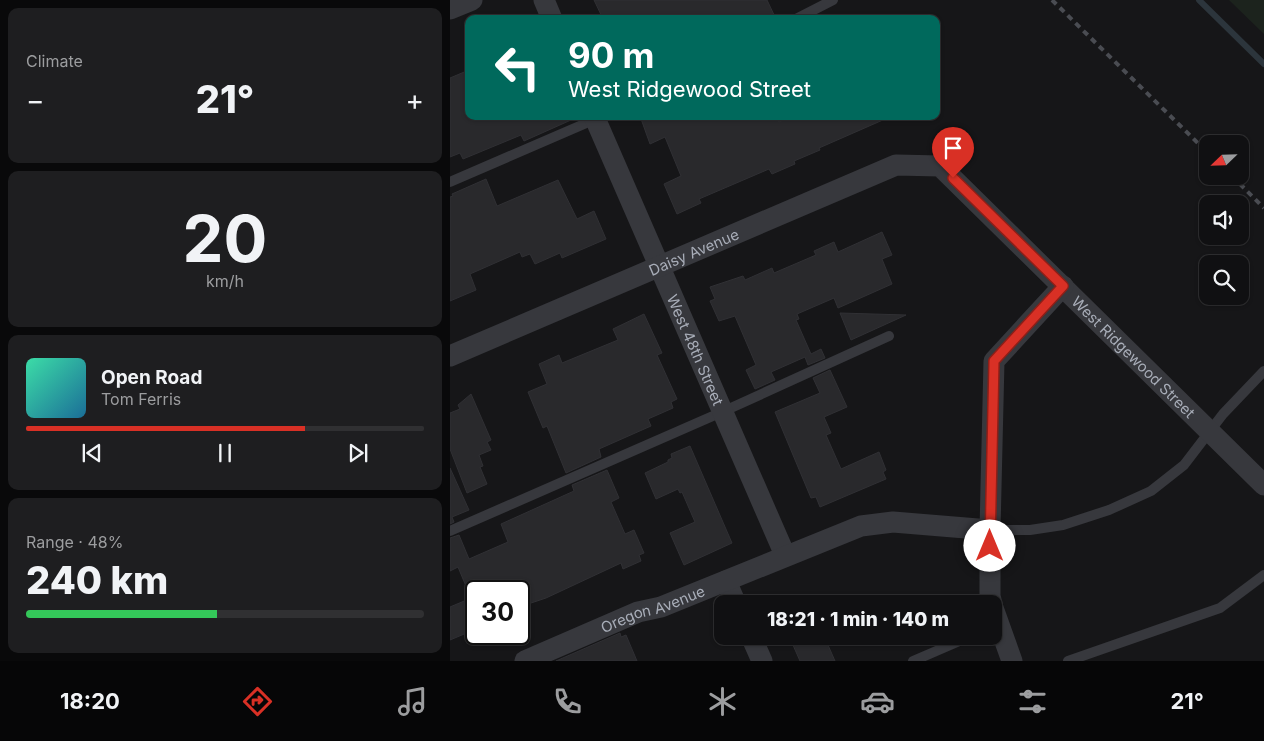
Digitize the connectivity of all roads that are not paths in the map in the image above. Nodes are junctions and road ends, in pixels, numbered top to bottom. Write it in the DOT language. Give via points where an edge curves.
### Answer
graph roads {
  1 [pos="472,0"];
  2 [pos="544,0"];
  3 [pos="833,0"];
  4 [pos="450,9"];
  5 [pos="550,15"];
  6 [pos="804,15"];
  7 [pos="590,120"];
  8 [pos="598,120"];
  9 [pos="940,166"];
  10 [pos="450,182"];
  11 [pos="658,266"];
  12 [pos="1063,286"];
  13 [pos="889,336"];
  14 [pos="450,356"];
  15 [pos="1264,371"];
  16 [pos="722,412"];
  17 [pos="1210,432"];
  18 [pos="1264,485"];
  19 [pos="990,530"];
  20 [pos="450,531"];
  21 [pos="785,555"];
  22 [pos="1264,575"];
  23 [pos="726,581"];
  24 [pos="732,595"];
  25 [pos="990,595"];
  26 [pos="1002,635"];
  27 [pos="755,645"];
  28 [pos="950,645"];
  29 [pos="526,661"];
  30 [pos="762,661"];
  31 [pos="913,661"];
  32 [pos="1012,661"];
  33 [pos="1068,661"];
  1 -- 4 [label="street"];
  2 -- 5 [label="street"];
  3 -- 6 [label="lane"];
  7 -- 10 [label="lane"];
  8 -- 11 [label="street, West 48th Street"];
  9 -- 11 [label="street, Daisy Avenue" via="896,165"];
  9 -- 12 [label="street, West Ridgewood Street"];
  11 -- 14 [label="street, Daisy Avenue"];
  11 -- 16 [label="street, West 48th Street"];
  12 -- 17 [label="street, West Ridgewood Street"];
  12 -- 19 [label="street" via="994,361"];
  13 -- 16 [label="lane"];
  15 -- 17 [label="lane"];
  16 -- 20 [label="lane"];
  16 -- 21 [label="street, West 48th Street"];
  17 -- 18 [label="street, West Ridgewood Street"];
  17 -- 19 [label="lane" via="1184,464 1151,491 1109,510 1063,525 1030,530"];
  19 -- 21 [label="street, Oregon Avenue" via="892,522 861,526"];
  19 -- 25 [label="street"];
  21 -- 23 [label="street, Oregon Avenue"];
  22 -- 33 [label="lane" via="1220,608"];
  23 -- 24 [label="street"];
  23 -- 29 [label="street, Oregon Avenue" via="661,607 638,612"];
  26 -- 32 [label="street"];
  27 -- 30 [label="street"];
  28 -- 31 [label="lane"];
}
